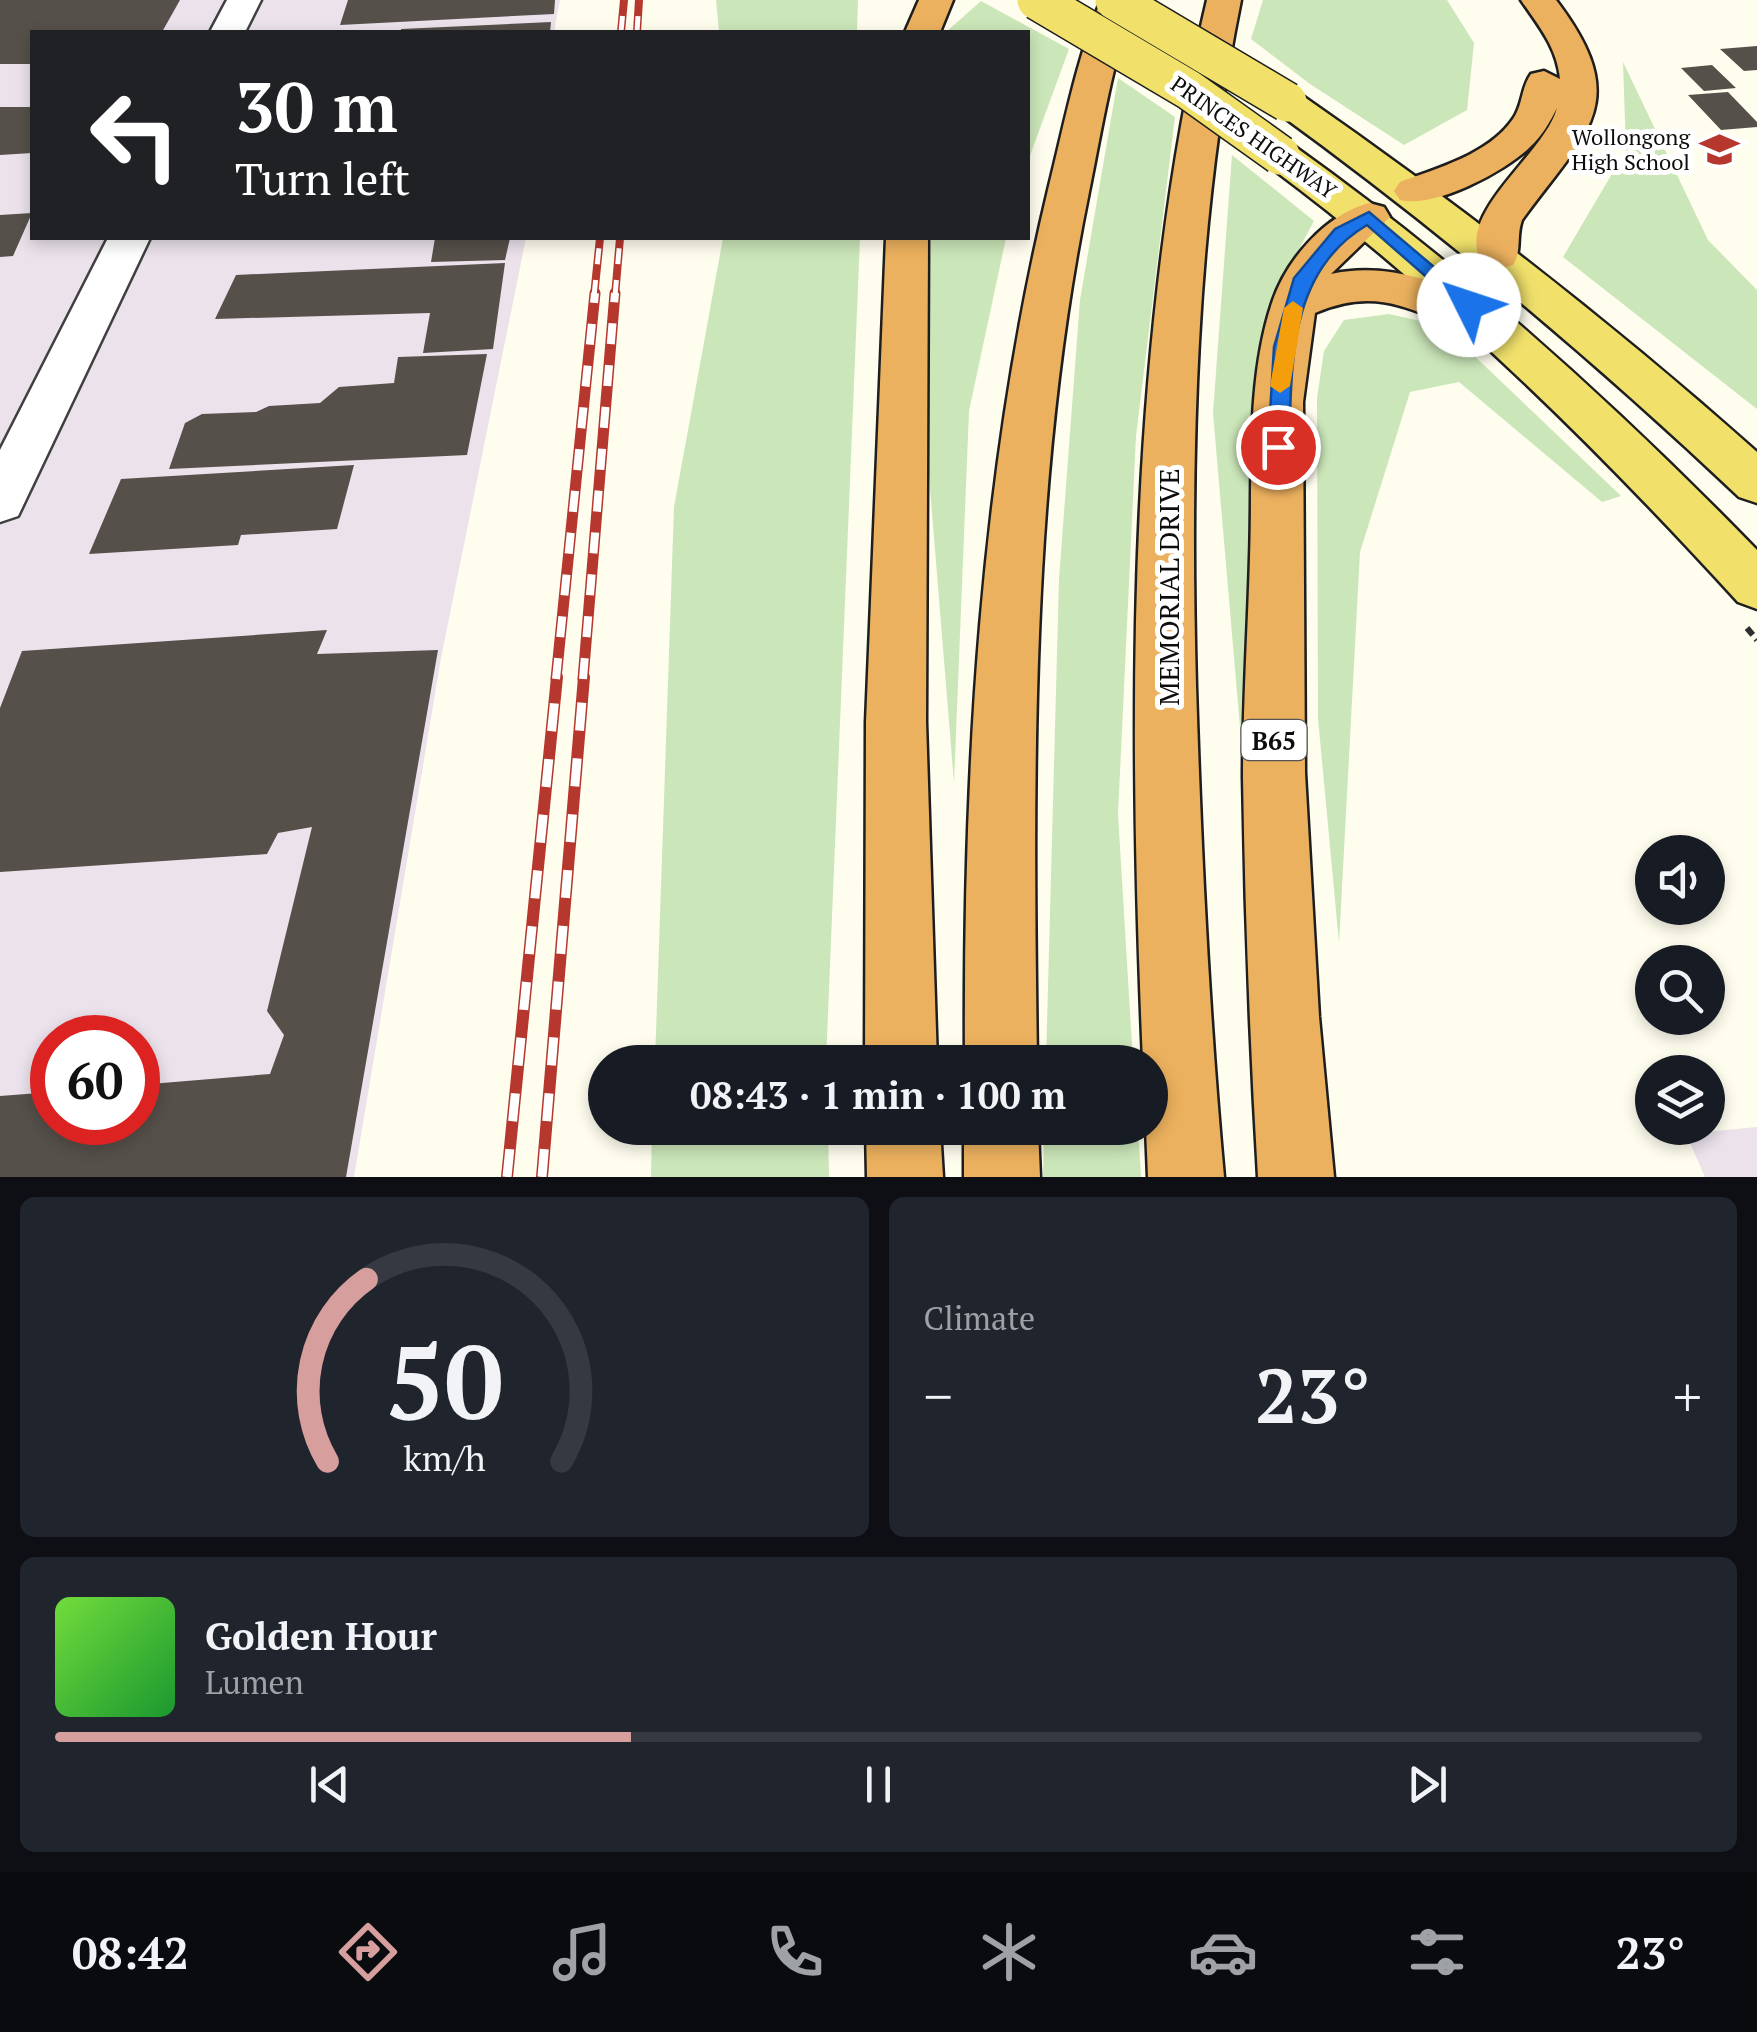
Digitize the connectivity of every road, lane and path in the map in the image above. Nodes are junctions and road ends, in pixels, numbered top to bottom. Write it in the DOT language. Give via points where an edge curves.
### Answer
graph roads {
  1 [pos="244,0"];
  2 [pos="898,0"];
  3 [pos="936,0"];
  4 [pos="1037,0"];
  5 [pos="1117,0"];
  6 [pos="1224,0"];
  7 [pos="1506,0"];
  8 [pos="1538,0"];
  9 [pos="229,30"];
  10 [pos="896,30"];
  11 [pos="925,30"];
  12 [pos="1415,191"];
  13 [pos="1369,217"];
  14 [pos="127,240"];
  15 [pos="907,240"];
  16 [pos="1498,256"];
  17 [pos="1294,304"];
  18 [pos="1494,326"];
  19 [pos="1757,483"];
  20 [pos="0,501"];
  21 [pos="1757,586"];
  22 [pos="901,1045"];
  23 [pos="1001,1045"];
  24 [pos="904,1145"];
  25 [pos="1001,1145"];
  26 [pos="905,1177"];
  27 [pos="1002,1177"];
  28 [pos="1186,1177"];
  29 [pos="1296,1177"];
  1 -- 9 [label="street"];
  2 -- 10 [label="highway"];
  3 -- 11 [label="highway"];
  4 -- 13 [label="main road, PRINCES HIGHWAY, bridge" via="1189,90"];
  5 -- 12 [label="main road, PRINCES HIGHWAY, bridge" via="1287,102"];
  5 -- 23 [label="highway" via="1058,227 1029,398 1010,604"];
  6 -- 28 [label="highway, MEMORIAL DRIVE" via="1201,115 1177,302 1166,516 1174,989"];
  7 -- 12 [label="highway, B65" via="1542,61 1544,91 1531,123 1490,158"];
  8 -- 16 [label="highway" via="1574,54 1581,97 1565,135 1502,218"];
  12 -- 13 [label="main road, B65"];
  12 -- 16 [label="main road, PRINCES HIGHWAY"];
  13 -- 17 [label="highway, B65" via="1323,253"];
  13 -- 18 [label="main road, PRINCES HIGHWAY"];
  14 -- 20 [label="street"];
  15 -- 22 [label="highway" via="896,722"];
  16 -- 19 [label="main road, PRINCES HIGHWAY"];
  17 -- 18 [label="highway" via="1332,287 1382,284 1434,298"];
  17 -- 29 [label="highway, B65" via="1278,402 1274,774"];
  18 -- 21 [label="main road, PRINCES HIGHWAY"];
  24 -- 26 [label="highway"];
  25 -- 27 [label="highway"];
}
